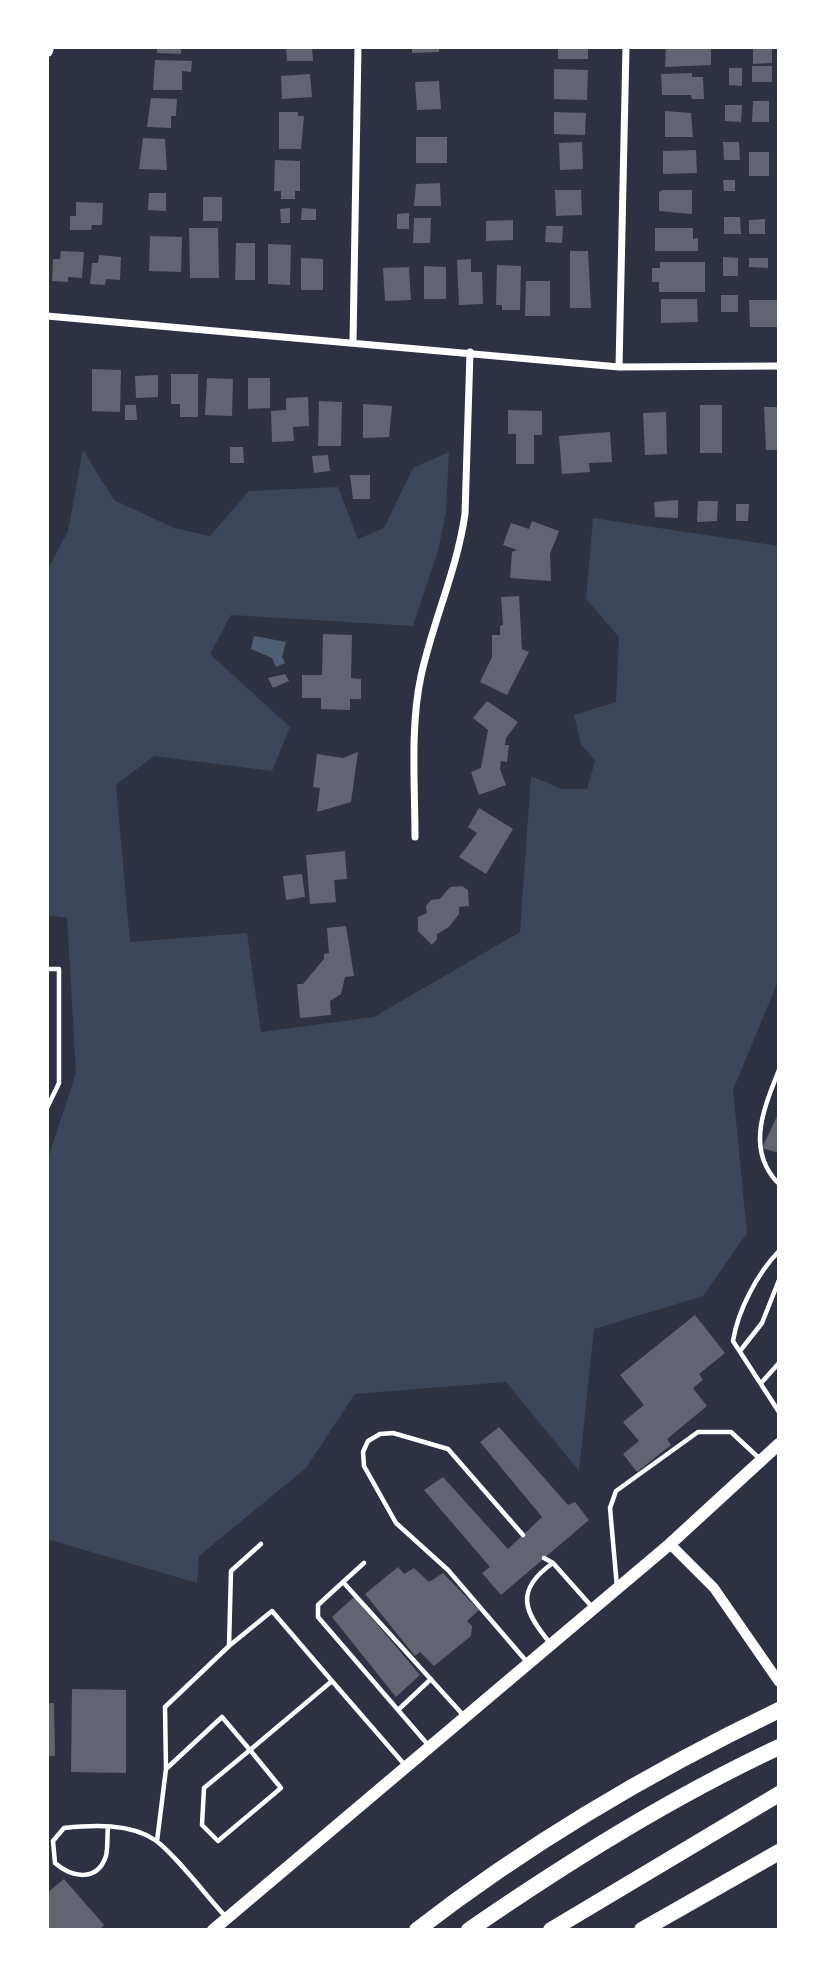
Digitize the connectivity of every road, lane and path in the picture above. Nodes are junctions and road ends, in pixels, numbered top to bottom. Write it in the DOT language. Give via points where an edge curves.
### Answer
graph roads {
  1 [pos="358,47"];
  2 [pos="626,47"];
  3 [pos="47,316"];
  4 [pos="353,342"];
  5 [pos="470,352"];
  6 [pos="779,366"];
  7 [pos="619,367"];
  8 [pos="415,837"];
  9 [pos="47,969"];
  10 [pos="779,1070"];
  11 [pos="47,1108"];
  12 [pos="779,1184"];
  13 [pos="779,1251"];
  14 [pos="779,1280"];
  15 [pos="740,1351"];
  16 [pos="779,1363"];
  17 [pos="762,1382"];
  18 [pos="779,1412"];
  19 [pos="779,1444"];
  20 [pos="761,1460"];
  21 [pos="523,1535"];
  22 [pos="261,1544"];
  23 [pos="670,1544"];
  24 [pos="544,1558"];
  25 [pos="364,1563"];
  26 [pos="553,1563"];
  27 [pos="343,1582"];
  28 [pos="617,1589"];
  29 [pos="593,1609"];
  30 [pos="551,1644"];
  31 [pos="229,1646"];
  32 [pos="528,1663"];
  33 [pos="431,1679"];
  34 [pos="332,1681"];
  35 [pos="779,1682"];
  36 [pos="398,1710"];
  37 [pos="779,1710"];
  38 [pos="465,1717"];
  39 [pos="429,1747"];
  40 [pos="779,1747"];
  41 [pos="250,1750"];
  42 [pos="406,1767"];
  43 [pos="166,1769"];
  44 [pos="779,1794"];
  45 [pos="108,1827"];
  46 [pos="157,1841"];
  47 [pos="779,1852"];
  48 [pos="226,1918"];
  49 [pos="213,1930"];
  50 [pos="417,1930"];
  51 [pos="469,1930"];
  52 [pos="551,1930"];
  53 [pos="642,1930"];
  1 -- 4 [label="street"];
  2 -- 7 [label="street"];
  3 -- 4 [label="street"];
  4 -- 5 [label="street"];
  5 -- 7 [label="street"];
  5 -- 8 [label="street" via="462,538 417,699"];
  6 -- 7 [label="street"];
  9 -- 11 [label="lane" via="60,969 59,1083"];
  10 -- 12 [label="lane" via="760,1118 761,1158"];
  13 -- 15 [label="lane" via="767,1263 736,1323 733,1341"];
  14 -- 15 [label="lane" via="762,1323"];
  15 -- 17 [label="lane"];
  16 -- 17 [label="lane"];
  17 -- 18 [label="lane"];
  19 -- 20 [label="main road"];
  20 -- 23 [label="main road"];
  20 -- 28 [label="lane" via="731,1432 698,1433 616,1491 610,1508"];
  21 -- 32 [label="lane" via="448,1449 393,1433 368,1441 364,1466 396,1523 448,1570"];
  22 -- 31 [label="lane" via="231,1571"];
  23 -- 28 [label="main road"];
  23 -- 35 [label="street" via="714,1588"];
  24 -- 26 [label="lane"];
  25 -- 27 [label="lane"];
  26 -- 29 [label="lane"];
  26 -- 30 [label="lane" via="530,1586 526,1605 531,1620"];
  27 -- 33 [label="lane"];
  27 -- 36 [label="lane" via="318,1605 318,1617"];
  28 -- 29 [label="main road"];
  29 -- 30 [label="main road"];
  30 -- 32 [label="main road"];
  31 -- 34 [label="lane" via="272,1611"];
  31 -- 43 [label="lane" via="165,1707"];
  32 -- 38 [label="main road"];
  33 -- 36 [label="lane"];
  33 -- 38 [label="lane"];
  34 -- 41 [label="lane"];
  34 -- 42 [label="lane"];
  36 -- 39 [label="lane"];
  37 -- 50 [label="highway" via="592,1812"];
  38 -- 39 [label="main road"];
  39 -- 42 [label="main road"];
  40 -- 51 [label="highway" via="611,1837"];
  41 -- 41 [label="lane" via="281,1788 218,1841 202,1825 204,1788"];
  41 -- 43 [label="lane" via="222,1717"];
  42 -- 48 [label="main road"];
  43 -- 46 [label="lane"];
  44 -- 52 [label="highway"];
  45 -- 45 [label="lane" via="64,1828 53,1841 54,1863 80,1877 96,1871 106,1858"];
  45 -- 46 [label="lane" via="136,1831"];
  46 -- 48 [label="lane"];
  47 -- 53 [label="highway"];
  48 -- 49 [label="main road"];
}
